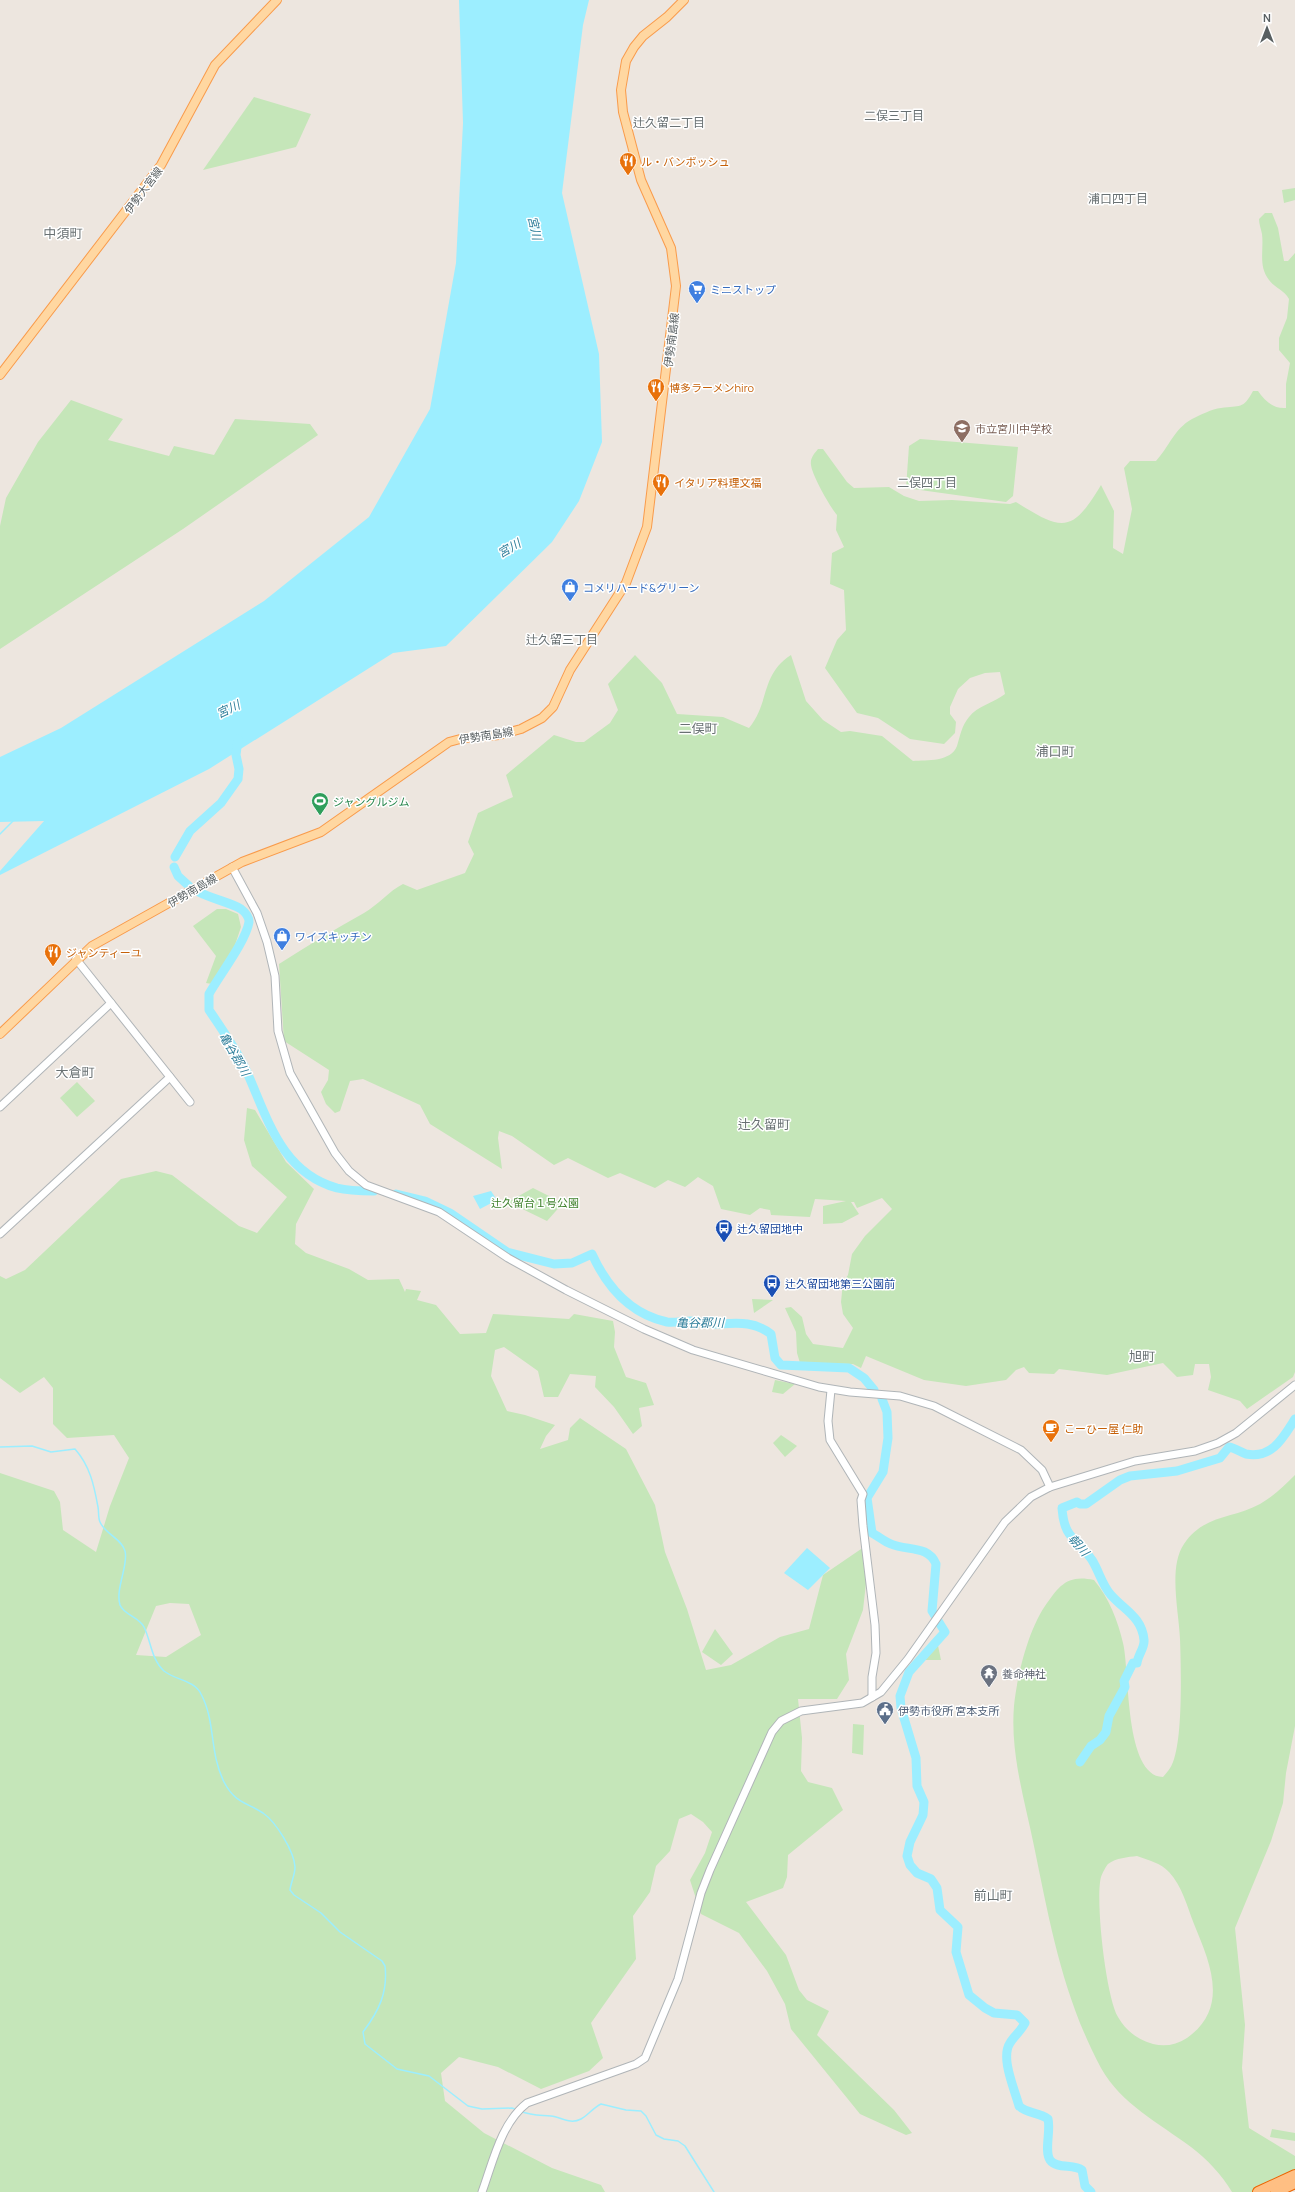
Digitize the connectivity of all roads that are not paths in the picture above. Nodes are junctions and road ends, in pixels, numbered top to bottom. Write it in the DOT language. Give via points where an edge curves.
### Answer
graph roads {
  1 [pos="277,0"];
  2 [pos="684,0"];
  3 [pos="0,375"];
  4 [pos="232,867"];
  5 [pos="76,959"];
  6 [pos="111,1003"];
  7 [pos="0,1034"];
  8 [pos="170,1077"];
  9 [pos="190,1102"];
  10 [pos="0,1107"];
  11 [pos="0,1234"];
  12 [pos="1295,1386"];
  13 [pos="831,1390"];
  14 [pos="1050,1488"];
  15 [pos="872,1697"];
  16 [pos="1295,2175"];
  17 [pos="1295,2183"];
  18 [pos="1274,2189"];
  19 [pos="482,2192"];
  20 [pos="1258,2192"];
  1 -- 3 [label="main road, 伊勢大宮線" via="215,65 162,165"];
  2 -- 4 [label="main road, 伊勢南島線" via="634,47 626,61 621,82 623,112 641,180 671,248 676,286 647,527 626,583 570,670 553,707 542,718 521,729 499,735 449,742 320,832 258,854"];
  4 -- 5 [label="main road, 伊勢南島線" via="178,899 115,931"];
  4 -- 13 [label="street" via="257,913 268,942 275,976 278,1031 285,1061 303,1099 335,1153 349,1171 366,1185 464,1224 515,1262 594,1305 655,1334 721,1359"];
  5 -- 6 [label="street"];
  5 -- 7 [label="main road, 伊勢南島線"];
  6 -- 8 [label="street"];
  6 -- 10 [label="street"];
  8 -- 9 [label="street"];
  8 -- 11 [label="street"];
  12 -- 14 [label="street" via="1236,1433 1209,1447 1136,1461"];
  13 -- 14 [label="street" via="900,1396 934,1406 1021,1450 1042,1470"];
  13 -- 15 [label="street" via="828,1421 830,1440 863,1494 863,1526 875,1626 876,1653"];
  14 -- 15 [label="street" via="1031,1496 1005,1522 890,1681 881,1692"];
  15 -- 19 [label="street" via="853,1705 801,1711 781,1722 772,1732 710,1870 701,1893 680,1974 644,2058 636,2064 527,2103 516,2111 506,2128"];
  16 -- 18 [label="highway"];
  17 -- 18 [label="highway"];
  18 -- 20 [label="highway"];
}
